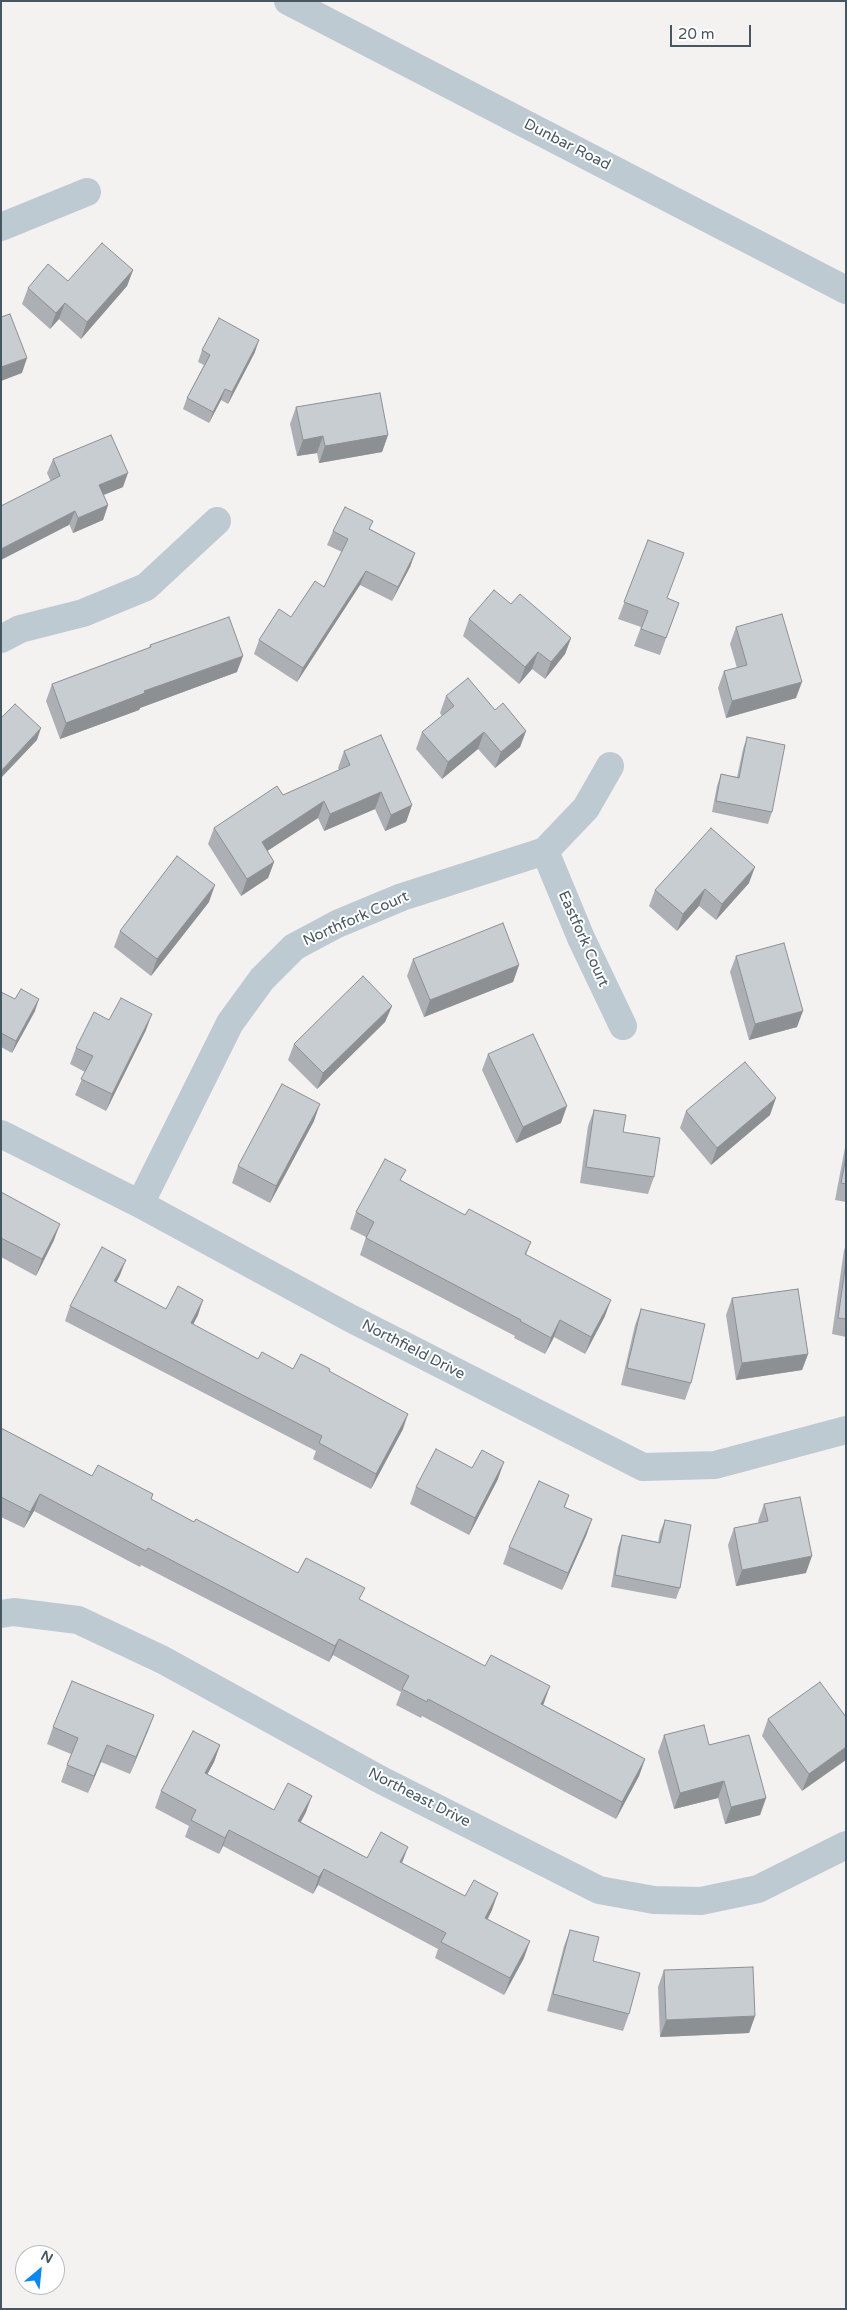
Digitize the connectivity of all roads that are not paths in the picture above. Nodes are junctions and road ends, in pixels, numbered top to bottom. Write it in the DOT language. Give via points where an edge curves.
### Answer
graph roads {
  1 [pos="288,1"];
  2 [pos="87,192"];
  3 [pos="1,227"];
  4 [pos="846,290"];
  5 [pos="218,521"];
  6 [pos="1,639"];
  7 [pos="610,766"];
  8 [pos="545,851"];
  9 [pos="623,1026"];
  10 [pos="1,1134"];
  11 [pos="140,1204"];
  12 [pos="846,1430"];
  13 [pos="1,1614"];
  14 [pos="846,1845"];
  1 -- 4 [label="street, Dunbar Road"];
  2 -- 3 [label="street"];
  5 -- 6 [label="street" via="146,587 83,613 20,629"];
  7 -- 8 [label="street, Northfork Court" via="586,808"];
  8 -- 9 [label="street, Eastfork Court" via="581,938"];
  8 -- 11 [label="street, Northfork Court" via="402,897 337,924 294,947 262,980 230,1024"];
  10 -- 11 [label="street, Northfield Drive"];
  11 -- 12 [label="street, Northfield Drive" via="350,1318 643,1468 714,1465"];
  13 -- 14 [label="street, Northeast Drive" via="14,1612 78,1620 163,1660 381,1780 600,1890 654,1900 701,1901 758,1889"];
}
